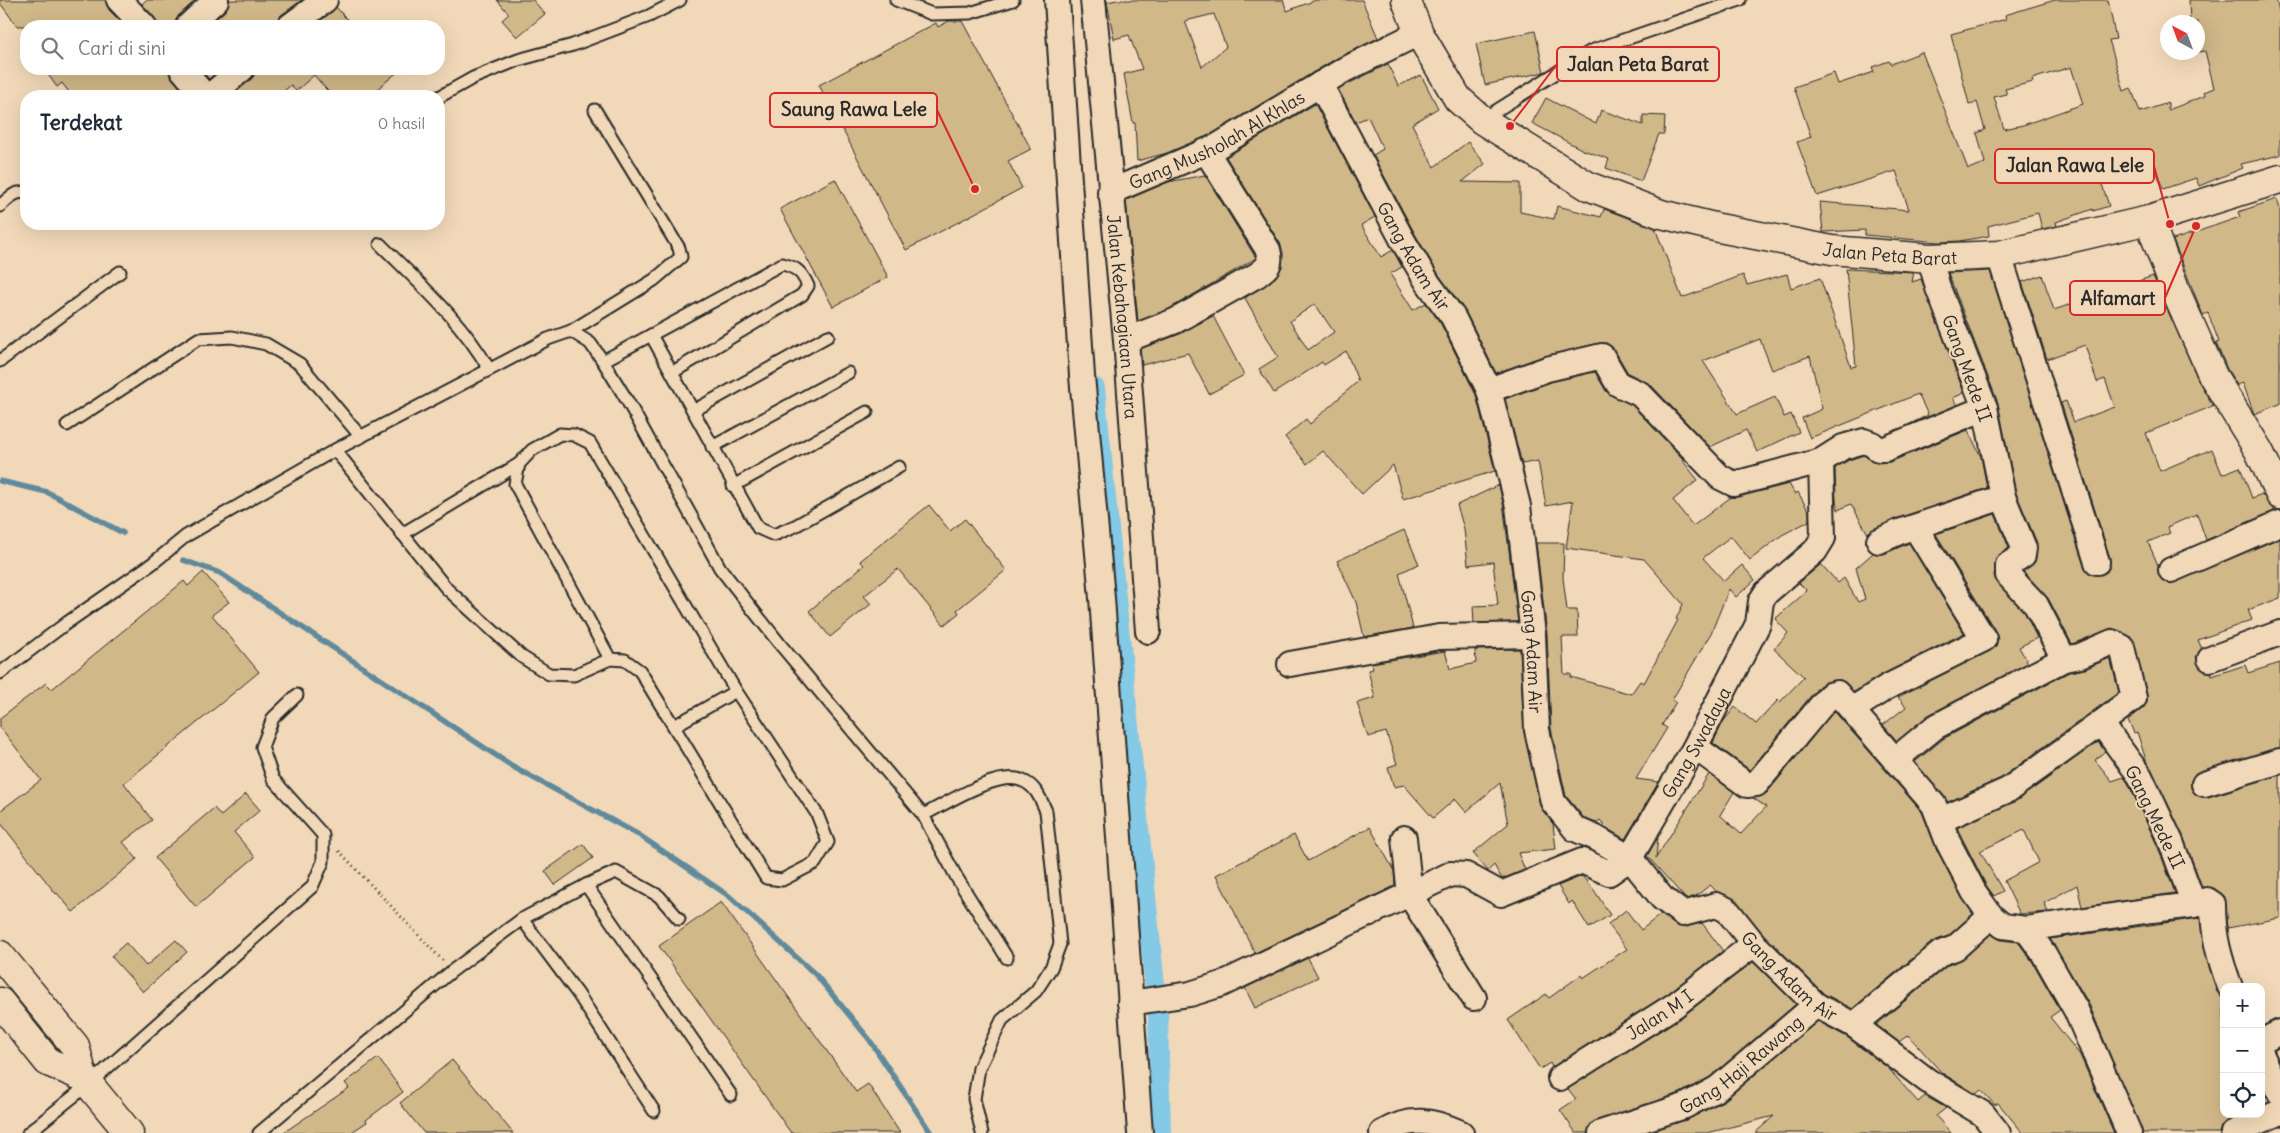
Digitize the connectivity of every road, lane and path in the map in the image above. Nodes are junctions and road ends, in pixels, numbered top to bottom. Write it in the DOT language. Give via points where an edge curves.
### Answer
graph roads {
  1 [pos="119,0"];
  2 [pos="216,0"];
  3 [pos="326,0"];
  4 [pos="680,0"];
  5 [pos="896,0"];
  6 [pos="1013,0"];
  7 [pos="1057,0"];
  8 [pos="1093,0"];
  9 [pos="1740,0"];
  10 [pos="1408,1"];
  11 [pos="138,20"];
  12 [pos="194,20"];
  13 [pos="298,20"];
  14 [pos="1419,33"];
  15 [pos="187,75"];
  16 [pos="235,75"];
  17 [pos="1320,84"];
  18 [pos="200,90"];
  19 [pos="217,90"];
  20 [pos="445,94"];
  21 [pos="595,110"];
  22 [pos="1482,120"];
  23 [pos="1206,151"];
  24 [pos="2280,179"];
  25 [pos="20,192"];
  26 [pos="1110,192"];
  27 [pos="0,206"];
  28 [pos="2149,220"];
  29 [pos="380,244"];
  30 [pos="1999,254"];
  31 [pos="1930,258"];
  32 [pos="120,272"];
  33 [pos="572,331"];
  34 [pos="651,335"];
  35 [pos="828,336"];
  36 [pos="1126,340"];
  37 [pos="0,361"];
  38 [pos="603,361"];
  39 [pos="489,369"];
  40 [pos="673,372"];
  41 [pos="848,373"];
  42 [pos="1489,390"];
  43 [pos="1986,408"];
  44 [pos="693,411"];
  45 [pos="867,412"];
  46 [pos="67,425"];
  47 [pos="361,437"];
  48 [pos="712,447"];
  49 [pos="335,450"];
  50 [pos="1820,461"];
  51 [pos="519,464"];
  52 [pos="899,467"];
  53 [pos="733,486"];
  54 [pos="2280,495"];
  55 [pos="2003,497"];
  56 [pos="2280,523"];
  57 [pos="1915,527"];
  58 [pos="402,534"];
  59 [pos="1879,541"];
  60 [pos="2098,562"];
  61 [pos="2171,570"];
  62 [pos="1148,632"];
  63 [pos="2280,633"];
  64 [pos="1533,635"];
  65 [pos="2210,658"];
  66 [pos="610,659"];
  67 [pos="2064,659"];
  68 [pos="1290,664"];
  69 [pos="0,673"];
  70 [pos="736,691"];
  71 [pos="297,695"];
  72 [pos="1852,709"];
  73 [pos="2101,724"];
  74 [pos="674,726"];
  75 [pos="1695,747"];
  76 [pos="1896,759"];
  77 [pos="2280,761"];
  78 [pos="2204,784"];
  79 [pos="923,816"];
  80 [pos="1941,820"];
  81 [pos="323,835"];
  82 [pos="1404,838"];
  83 [pos="1630,858"];
  84 [pos="586,885"];
  85 [pos="1410,895"];
  86 [pos="2194,905"];
  87 [pos="1991,916"];
  88 [pos="522,919"];
  89 [pos="679,919"];
  90 [pos="2026,929"];
  91 [pos="1754,944"];
  92 [pos="0,956"];
  93 [pos="1007,958"];
  94 [pos="452,971"];
  95 [pos="2228,983"];
  96 [pos="1474,998"];
  97 [pos="0,1002"];
  98 [pos="1138,1002"];
  99 [pos="1816,1005"];
  100 [pos="1854,1025"];
  101 [pos="2280,1032"];
  102 [pos="2265,1040"];
  103 [pos="2265,1062"];
  104 [pos="1560,1078"];
  105 [pos="86,1080"];
  106 [pos="2280,1093"];
  107 [pos="731,1095"];
  108 [pos="654,1111"];
  109 [pos="2280,1112"];
  110 [pos="28,1133"];
  111 [pos="129,1133"];
  112 [pos="259,1133"];
  113 [pos="982,1133"];
  114 [pos="1140,1133"];
  115 [pos="1382,1133"];
  116 [pos="1460,1133"];
  117 [pos="1602,1133"];
  118 [pos="1998,1133"];
  119 [pos="2129,1133"];
  120 [pos="2233,1133"];
  1 -- 11 [label="street"];
  2 -- 12 [label="street"];
  3 -- 13 [label="street"];
  4 -- 20 [label="lane" via="649,16 573,45 518,60"];
  5 -- 6 [label="lane" via="932,14 970,13"];
  7 -- 98 [label="street" via="1082,376"];
  8 -- 26 [label="street, Jalan Kebahagiaan Utara"];
  9 -- 22 [label="lane" via="1591,51"];
  10 -- 14 [label="main road, Jalan Peta Barat"];
  14 -- 17 [label="street"];
  14 -- 22 [label="main road, Jalan Peta Barat" via="1458,99"];
  15 -- 18 [label="street"];
  16 -- 19 [label="street"];
  17 -- 23 [label="street, Gang Musholah Al Khlas" via="1286,107"];
  17 -- 42 [label="street, Gang Adam Air" via="1403,241 1453,317"];
  21 -- 33 [label="lane" via="679,248 681,257 654,280"];
  22 -- 31 [label="main road, Jalan Peta Barat" via="1588,186 1661,214 1832,250"];
  23 -- 26 [label="street, Gang Musholah Al Khlas"];
  23 -- 36 [label="street" via="1268,250 1269,266 1257,276 1175,321"];
  24 -- 28 [label="main road, Jalan Peta Barat"];
  25 -- 27 [label="lane"];
  26 -- 36 [label="street, Jalan Kebahagiaan Utara"];
  28 -- 30 [label="main road, Jalan Peta Barat"];
  28 -- 54 [label="main road" via="2213,376 2259,451"];
  29 -- 39 [label="lane" via="454,318 475,344"];
  30 -- 31 [label="main road, Jalan Peta Barat"];
  30 -- 60 [label="street"];
  31 -- 43 [label="street, Gang Mede II" via="1938,288"];
  32 -- 37 [label="lane"];
  33 -- 38 [label="lane" via="590,343"];
  33 -- 39 [label="lane" via="548,339"];
  34 -- 38 [label="lane"];
  34 -- 40 [label="lane"];
  34 -- 40 [label="lane" via="782,264 794,266 803,274 808,286 802,295"];
  35 -- 44 [label="lane"];
  36 -- 62 [label="street, Jalan Kebahagiaan Utara"];
  38 -- 79 [label="lane" via="720,568 778,643"];
  39 -- 47 [label="lane"];
  40 -- 44 [label="lane"];
  41 -- 48 [label="lane"];
  42 -- 50 [label="street" via="1602,356 1618,384 1640,394 1720,477 1734,484"];
  42 -- 64 [label="street, Gang Adam Air" via="1518,506"];
  43 -- 50 [label="street" via="1885,450 1864,441 1843,447"];
  43 -- 55 [label="street, Gang Mede II"];
  44 -- 48 [label="lane"];
  45 -- 53 [label="lane"];
  46 -- 47 [label="lane" via="198,339 232,337 266,344 300,364"];
  47 -- 49 [label="lane"];
  48 -- 53 [label="lane"];
  49 -- 58 [label="lane"];
  49 -- 69 [label="lane" via="186,536"];
  50 -- 75 [label="street, Gang Swadaya" via="1823,538 1815,551 1761,601 1758,624"];
  51 -- 58 [label="lane"];
  51 -- 66 [label="lane" via="515,484"];
  51 -- 70 [label="lane" via="532,450 560,434 574,436 590,444"];
  52 -- 53 [label="lane" via="774,535 758,528"];
  55 -- 57 [label="street"];
  55 -- 67 [label="street, Gang Mede II" via="2024,548 2023,555 2008,565 2008,575 2036,605"];
  56 -- 61 [label="street"];
  57 -- 59 [label="street"];
  57 -- 72 [label="street" via="1984,638 1886,687"];
  58 -- 66 [label="lane" via="461,603 522,657 549,674 574,675"];
  63 -- 65 [label="street"];
  64 -- 68 [label="street" via="1439,637"];
  64 -- 83 [label="street, Gang Adam Air" via="1537,730 1553,802 1574,830 1596,838"];
  66 -- 74 [label="lane" via="625,660 640,671"];
  67 -- 73 [label="street" via="2080,656 2112,642 2122,647 2134,698"];
  67 -- 76 [label="street" via="1935,727"];
  70 -- 74 [label="lane"];
  70 -- 74 [label="lane" via="817,814 828,842 815,863 782,880 766,878"];
  71 -- 81 [label="lane" via="274,718 262,748 273,780"];
  72 -- 75 [label="street" via="1837,693 1830,695 1756,784 1747,785"];
  72 -- 76 [label="street"];
  73 -- 80 [label="street" via="2008,790"];
  73 -- 86 [label="street, Gang Mede II" via="2140,776 2171,842"];
  75 -- 83 [label="street, Gang Swadaya"];
  76 -- 80 [label="street" via="1934,805"];
  77 -- 78 [label="street"];
  79 -- 93 [label="lane"];
  79 -- 113 [label="lane" via="998,779 1023,780 1038,793 1046,811 1060,944 1051,968 1036,991 1002,1020 979,1068 974,1099"];
  80 -- 87 [label="street" via="1948,842 1974,892"];
  81 -- 94 [label="path"];
  81 -- 105 [label="lane" via="323,862 312,887"];
  82 -- 85 [label="street"];
  83 -- 85 [label="street" via="1609,873 1582,861 1501,894 1466,875 1451,874"];
  83 -- 91 [label="street, Gang Adam Air" via="1674,909 1683,914 1716,905 1727,910"];
  84 -- 88 [label="lane"];
  84 -- 89 [label="lane" via="616,872 659,896"];
  84 -- 107 [label="lane"];
  85 -- 96 [label="street"];
  85 -- 98 [label="street" via="1222,984 1190,994"];
  86 -- 90 [label="street"];
  86 -- 95 [label="street" via="2207,900 2213,904 2218,956"];
  87 -- 90 [label="street" via="2003,926"];
  87 -- 100 [label="street" via="1955,948 1941,953"];
  88 -- 94 [label="lane"];
  88 -- 108 [label="lane" via="578,994"];
  90 -- 119 [label="street" via="2076,1010"];
  91 -- 99 [label="street, Gang Adam Air"];
  91 -- 104 [label="street, Jalan M I" via="1675,1005"];
  92 -- 105 [label="main road" via="75,1046"];
  94 -- 112 [label="lane"];
  97 -- 105 [label="main road" via="48,1062"];
  98 -- 114 [label="street"];
  99 -- 100 [label="street, Gang Adam Air"];
  99 -- 117 [label="street, Gang Haji Rawang" via="1702,1098"];
  100 -- 118 [label="street, Gang Adam Air" via="1928,1081 1983,1114"];
  101 -- 102 [label="street"];
  103 -- 106 [label="street"];
  105 -- 110 [label="lane"];
  105 -- 111 [label="main road"];
  109 -- 120 [label="street"];
  115 -- 116 [label="street" via="1398,1124 1424,1121"];
}
